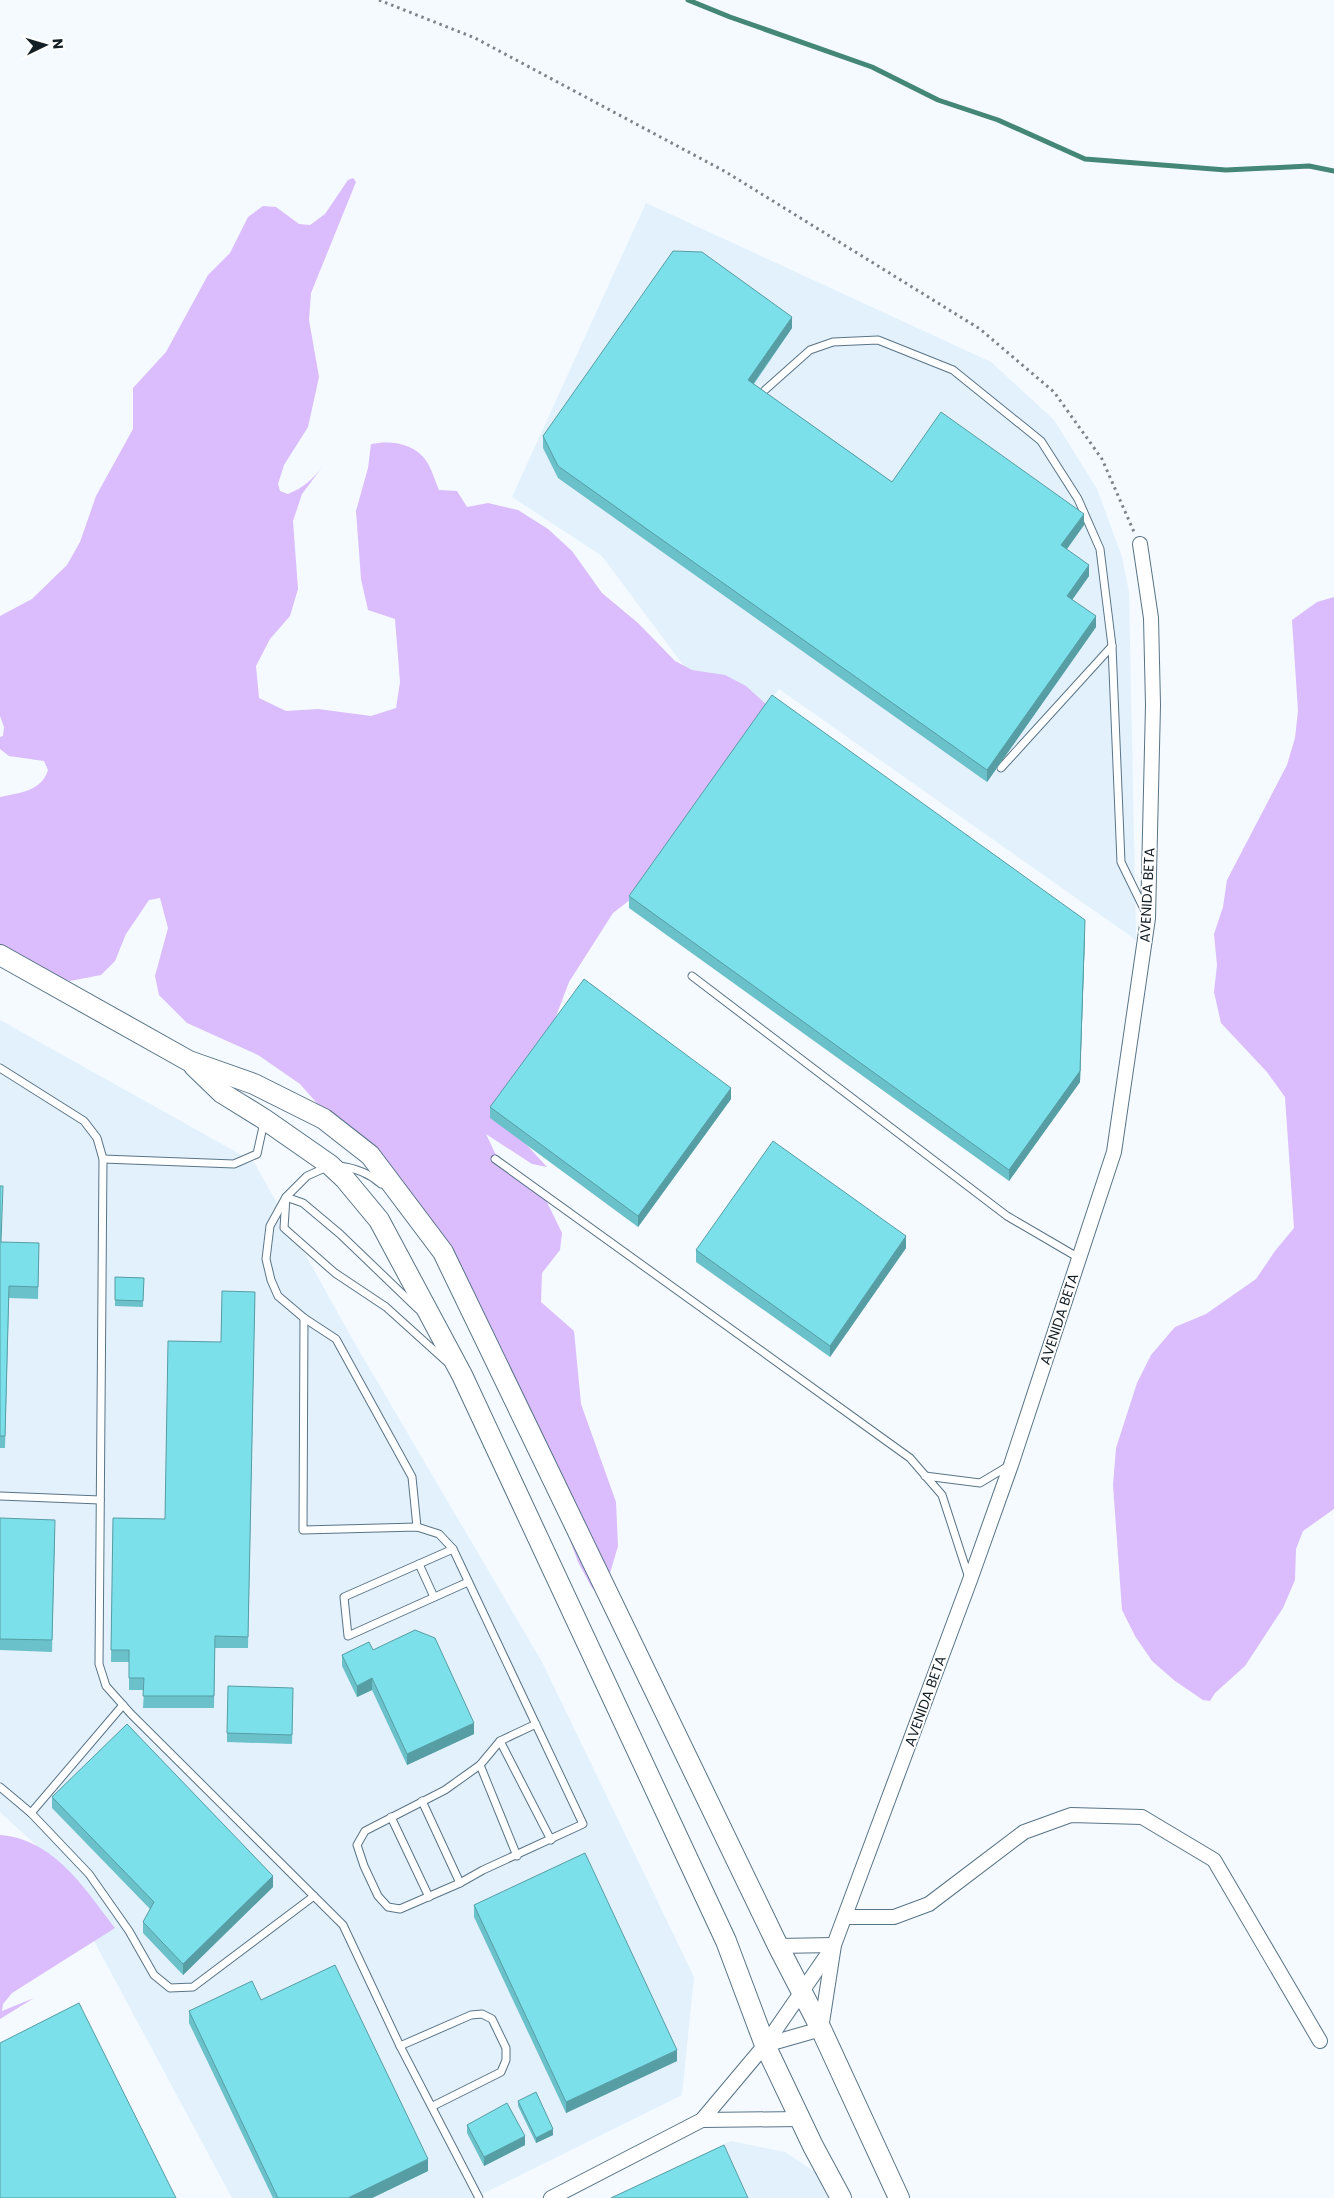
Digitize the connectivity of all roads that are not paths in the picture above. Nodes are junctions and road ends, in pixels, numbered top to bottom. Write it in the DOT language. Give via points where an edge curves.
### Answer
graph roads {
  1 [pos="765,390"];
  2 [pos="1140,544"];
  3 [pos="1112,646"];
  4 [pos="1001,768"];
  5 [pos="1148,918"];
  6 [pos="0,955"];
  7 [pos="692,976"];
  8 [pos="190,1061"];
  9 [pos="0,1068"];
  10 [pos="264,1119"];
  11 [pos="103,1159"];
  12 [pos="495,1160"];
  13 [pos="330,1165"];
  14 [pos="286,1197"];
  15 [pos="418,1218"];
  16 [pos="1079,1258"];
  17 [pos="304,1318"];
  18 [pos="439,1328"];
  19 [pos="462,1375"];
  20 [pos="1011,1465"];
  21 [pos="925,1476"];
  22 [pos="0,1496"];
  23 [pos="100,1500"];
  24 [pos="417,1527"];
  25 [pos="453,1549"];
  26 [pos="418,1564"];
  27 [pos="970,1580"];
  28 [pos="468,1582"];
  29 [pos="434,1597"];
  30 [pos="123,1705"];
  31 [pos="536,1724"];
  32 [pos="500,1741"];
  33 [pos="480,1765"];
  34 [pos="0,1787"];
  35 [pos="422,1801"];
  36 [pos="31,1813"];
  37 [pos="391,1817"];
  38 [pos="551,1840"];
  39 [pos="517,1856"];
  40 [pos="460,1883"];
  41 [pos="314,1896"];
  42 [pos="429,1896"];
  43 [pos="845,1916"];
  44 [pos="834,1945"];
  45 [pos="778,1946"];
  46 [pos="802,1991"];
  47 [pos="821,2029"];
  48 [pos="1320,2041"];
  49 [pos="765,2045"];
  50 [pos="400,2046"];
  51 [pos="433,2106"];
  52 [pos="801,2118"];
  53 [pos="702,2120"];
  54 [pos="479,2198"];
  55 [pos="551,2198"];
  56 [pos="841,2198"];
  57 [pos="899,2198"];
  1 -- 3 [label="lane" via="810,350 833,342 878,340 953,370 1041,441 1078,499 1100,549"];
  2 -- 5 [label="street, AVENIDA BETA" via="1151,618 1153,705"];
  3 -- 4 [label="lane"];
  3 -- 5 [label="lane" via="1121,862"];
  5 -- 16 [label="street, AVENIDA BETA" via="1114,1152"];
  6 -- 8 [label="main road"];
  7 -- 16 [label="lane" via="1007,1216"];
  8 -- 10 [label="main road" via="222,1093"];
  8 -- 15 [label="main road" via="254,1084 324,1119 370,1155"];
  9 -- 11 [label="lane" via="84,1121 97,1138"];
  10 -- 11 [label="lane" via="258,1154 234,1164"];
  10 -- 13 [label="main road"];
  11 -- 23 [label="lane"];
  12 -- 21 [label="lane" via="910,1458"];
  13 -- 14 [label="lane" via="307,1176"];
  13 -- 15 [label="lane" via="356,1168 375,1178"];
  13 -- 18 [label="main road" via="379,1220"];
  14 -- 17 [label="lane" via="270,1226 266,1259 278,1296"];
  14 -- 18 [label="lane" via="303,1204 340,1234"];
  14 -- 19 [label="lane" via="284,1228 335,1273 386,1307"];
  15 -- 45 [label="main road" via="442,1252 465,1297"];
  16 -- 20 [label="street, AVENIDA BETA"];
  17 -- 24 [label="lane" via="336,1339 403,1459 412,1477"];
  17 -- 24 [label="lane" via="303,1530"];
  18 -- 19 [label="main road"];
  19 -- 49 [label="main road" via="726,1941"];
  20 -- 21 [label="lane" via="980,1483"];
  20 -- 27 [label="street, AVENIDA BETA"];
  21 -- 27 [label="lane" via="942,1495"];
  22 -- 23 [label="lane"];
  23 -- 30 [label="lane" via="99,1664 106,1686"];
  24 -- 25 [label="lane" via="439,1534"];
  25 -- 26 [label="lane"];
  25 -- 28 [label="lane"];
  26 -- 29 [label="lane"];
  26 -- 29 [label="lane" via="344,1597 348,1636"];
  27 -- 43 [label="street, AVENIDA BETA"];
  28 -- 29 [label="lane"];
  28 -- 31 [label="lane"];
  30 -- 36 [label="lane"];
  30 -- 41 [label="lane"];
  31 -- 32 [label="lane"];
  31 -- 38 [label="lane" via="583,1824"];
  32 -- 33 [label="lane"];
  32 -- 38 [label="lane"];
  33 -- 35 [label="lane" via="445,1790"];
  33 -- 39 [label="lane"];
  34 -- 36 [label="lane"];
  35 -- 37 [label="lane"];
  35 -- 40 [label="lane"];
  36 -- 41 [label="lane" via="89,1874 129,1931 154,1975 170,1988 193,1987"];
  37 -- 42 [label="lane"];
  37 -- 42 [label="lane" via="365,1831 357,1844 378,1896 388,1907 400,1909"];
  38 -- 39 [label="lane"];
  39 -- 40 [label="lane"];
  40 -- 42 [label="lane"];
  41 -- 50 [label="lane" via="343,1925"];
  43 -- 44 [label="street, AVENIDA BETA"];
  43 -- 48 [label="street" via="894,1917 929,1904 1024,1832 1071,1815 1142,1817 1214,1860"];
  44 -- 45 [label="street"];
  44 -- 46 [label="street, AVENIDA BETA"];
  44 -- 47 [label="street"];
  45 -- 46 [label="main road"];
  46 -- 47 [label="main road"];
  46 -- 49 [label="street, AVENIDA BETA"];
  47 -- 49 [label="street"];
  47 -- 57 [label="main road"];
  49 -- 52 [label="main road"];
  49 -- 53 [label="street, AVENIDA BETA"];
  50 -- 51 [label="lane"];
  50 -- 51 [label="lane" via="471,2015 482,2014 492,2019 506,2048 501,2072"];
  51 -- 54 [label="lane"];
  52 -- 53 [label="street"];
  52 -- 56 [label="main road"];
  53 -- 55 [label="street"];
}
